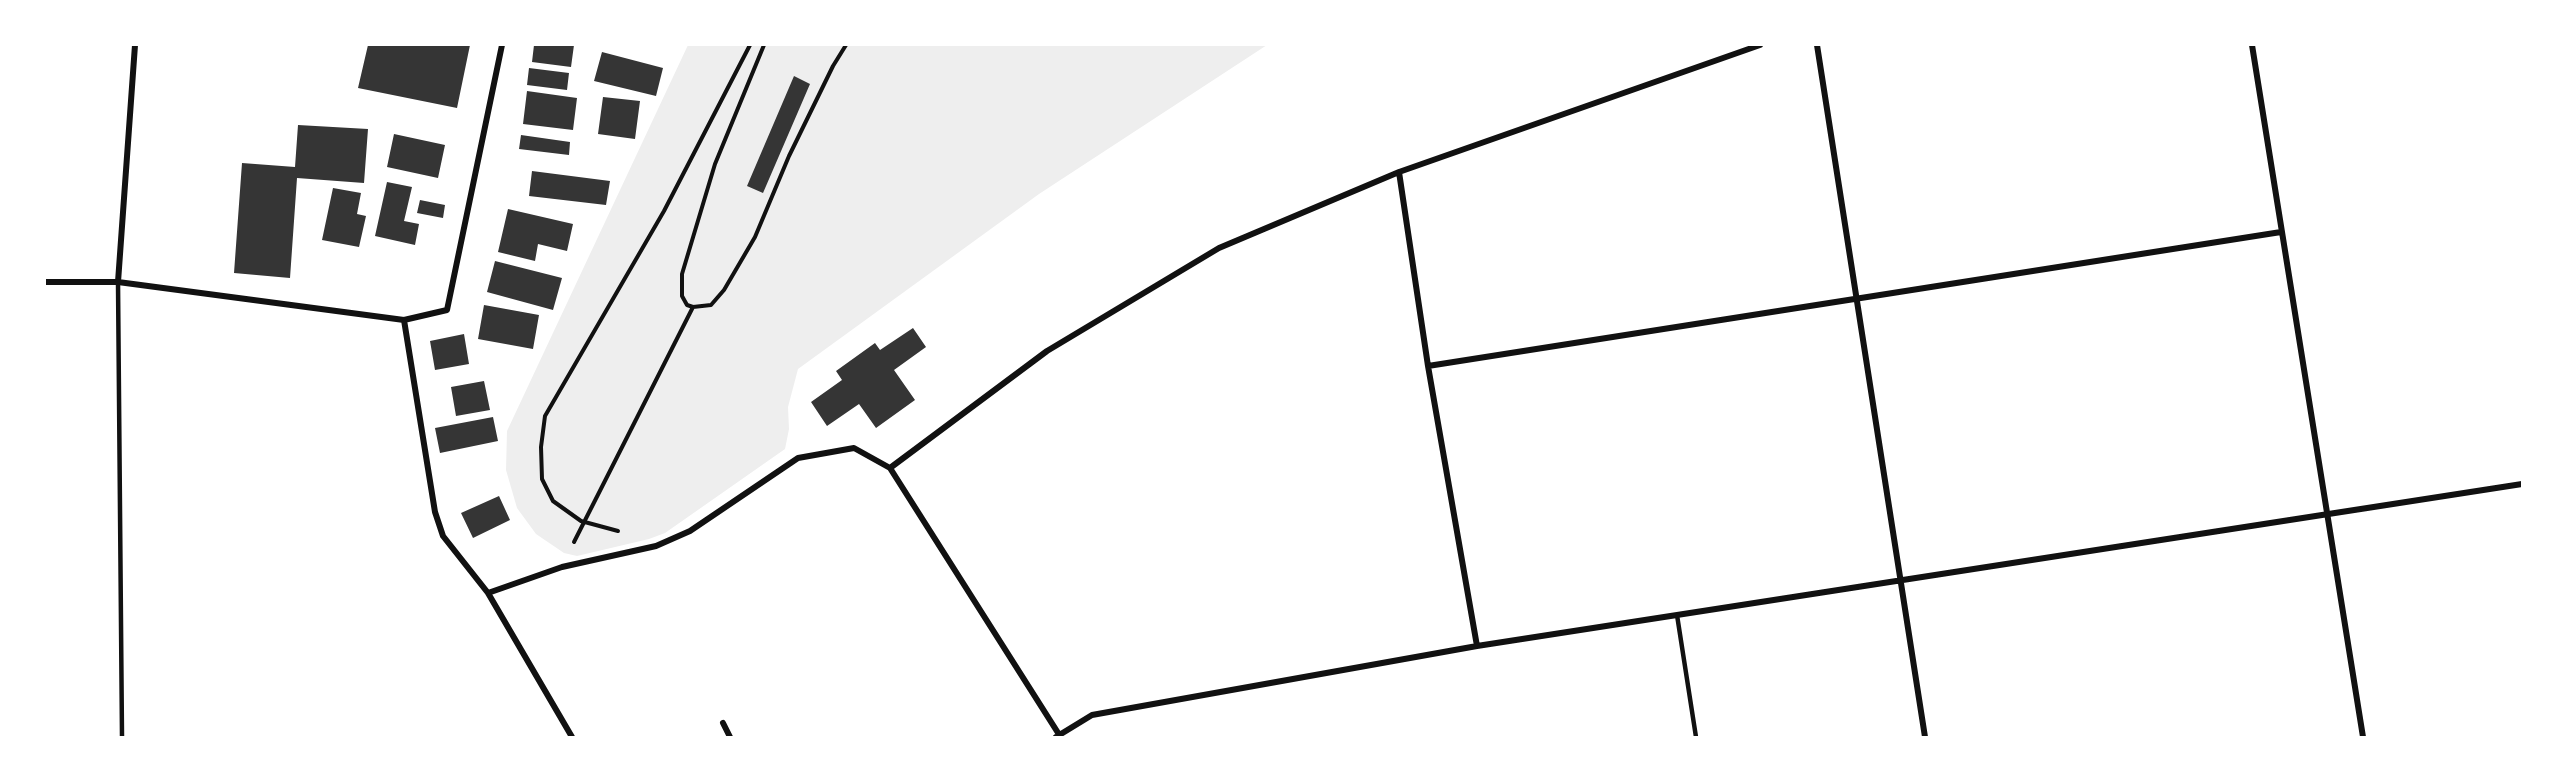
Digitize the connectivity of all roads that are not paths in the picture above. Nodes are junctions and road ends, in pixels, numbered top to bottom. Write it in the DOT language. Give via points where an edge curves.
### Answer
graph roads {
  1 [pos="135,45"];
  2 [pos="502,45"];
  3 [pos="1760,45"];
  4 [pos="1817,45"];
  5 [pos="2252,45"];
  6 [pos="1399,172"];
  7 [pos="2281,232"];
  8 [pos="45,282"];
  9 [pos="118,282"];
  10 [pos="1856,299"];
  11 [pos="404,320"];
  12 [pos="1428,366"];
  13 [pos="890,468"];
  14 [pos="2522,484"];
  15 [pos="2328,515"];
  16 [pos="1901,581"];
  17 [pos="488,593"];
  18 [pos="1677,615"];
  19 [pos="1477,646"];
  20 [pos="723,723"];
  21 [pos="1059,736"];
  22 [pos="122,737"];
  23 [pos="572,737"];
  24 [pos="730,737"];
  25 [pos="1696,737"];
  26 [pos="1925,737"];
  27 [pos="2363,737"];
  1 -- 9 [label="street"];
  2 -- 11 [label="street" via="447,310"];
  3 -- 6 [label="street"];
  4 -- 10 [label="street"];
  5 -- 7 [label="street"];
  6 -- 12 [label="street"];
  6 -- 13 [label="street" via="1219,248 1047,351"];
  7 -- 10 [label="street"];
  7 -- 15 [label="street"];
  8 -- 9 [label="street"];
  9 -- 11 [label="street"];
  9 -- 22 [label="lane"];
  10 -- 12 [label="street"];
  10 -- 16 [label="street"];
  11 -- 17 [label="street" via="435,512 443,536"];
  12 -- 19 [label="street"];
  13 -- 17 [label="street" via="854,448 798,458 690,531 656,546 562,567"];
  13 -- 21 [label="street"];
  14 -- 15 [label="street"];
  15 -- 16 [label="street"];
  15 -- 27 [label="street"];
  16 -- 18 [label="street"];
  16 -- 26 [label="street"];
  17 -- 23 [label="street"];
  18 -- 19 [label="street"];
  18 -- 25 [label="lane"];
  19 -- 21 [label="street" via="1092,715"];
  20 -- 24 [label="street"];
}
